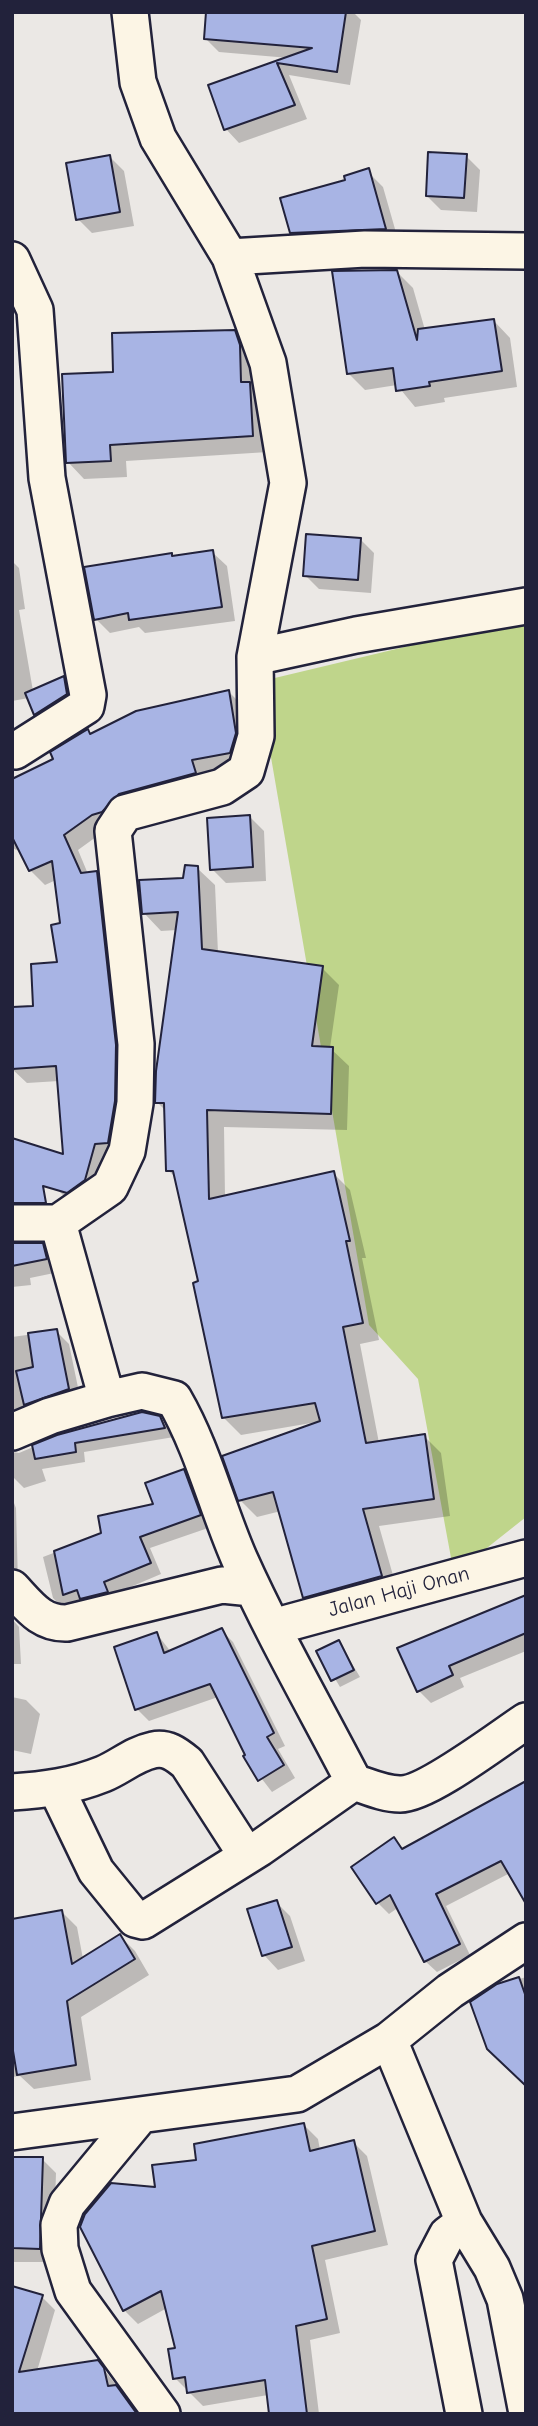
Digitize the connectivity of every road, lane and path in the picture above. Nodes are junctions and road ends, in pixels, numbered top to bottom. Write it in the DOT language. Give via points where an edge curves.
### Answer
graph roads {
  1 [pos="130,12"];
  2 [pos="526,251"];
  3 [pos="230,257"];
  4 [pos="12,260"];
  5 [pos="526,606"];
  6 [pos="255,657"];
  7 [pos="15,751"];
  8 [pos="12,1223"];
  9 [pos="58,1223"];
  10 [pos="107,1399"];
  11 [pos="12,1432"];
  12 [pos="525,1561"];
  13 [pos="12,1588"];
  14 [pos="252,1588"];
  15 [pos="273,1627"];
  16 [pos="526,1721"];
  17 [pos="354,1782"];
  18 [pos="57,1790"];
  19 [pos="12,1792"];
  20 [pos="247,1856"];
  21 [pos="526,1941"];
  22 [pos="389,2040"];
  23 [pos="139,2117"];
  24 [pos="12,2132"];
  25 [pos="464,2222"];
  26 [pos="526,2408"];
  27 [pos="162,2414"];
  28 [pos="464,2414"];
  1 -- 3 [label="street" via="138,82 158,138"];
  2 -- 3 [label="street" via="365,249"];
  3 -- 6 [label="street" via="268,363 288,482"];
  4 -- 7 [label="street" via="34,310 47,478 88,695 86,706"];
  5 -- 6 [label="street"];
  6 -- 9 [label="street" via="256,736 246,771 222,787 125,813 113,831 136,1044 135,1102 127,1151 110,1187"];
  8 -- 9 [label="street"];
  9 -- 10 [label="street"];
  10 -- 11 [label="street"];
  10 -- 14 [label="street" via="142,1391 174,1399 196,1441 221,1517"];
  12 -- 15 [label="street, Jalan Haji Onan"];
  13 -- 14 [label="street" via="36,1615 52,1623 67,1623 222,1585"];
  14 -- 15 [label="street"];
  15 -- 17 [label="street"];
  16 -- 17 [label="street" via="430,1784 403,1795"];
  17 -- 20 [label="street"];
  18 -- 19 [label="street"];
  18 -- 20 [label="street" via="154,1749 173,1752 187,1763"];
  18 -- 20 [label="street" via="96,1871 139,1921"];
  21 -- 22 [label="street" via="450,1991"];
  22 -- 23 [label="street" via="297,2094 197,2105"];
  22 -- 25 [label="street"];
  23 -- 24 [label="street"];
  23 -- 27 [label="street" via="67,2204 59,2225 60,2249 73,2291"];
  25 -- 26 [label="street" via="505,2299"];
  25 -- 28 [label="street" via="447,2235 434,2260"];
}
